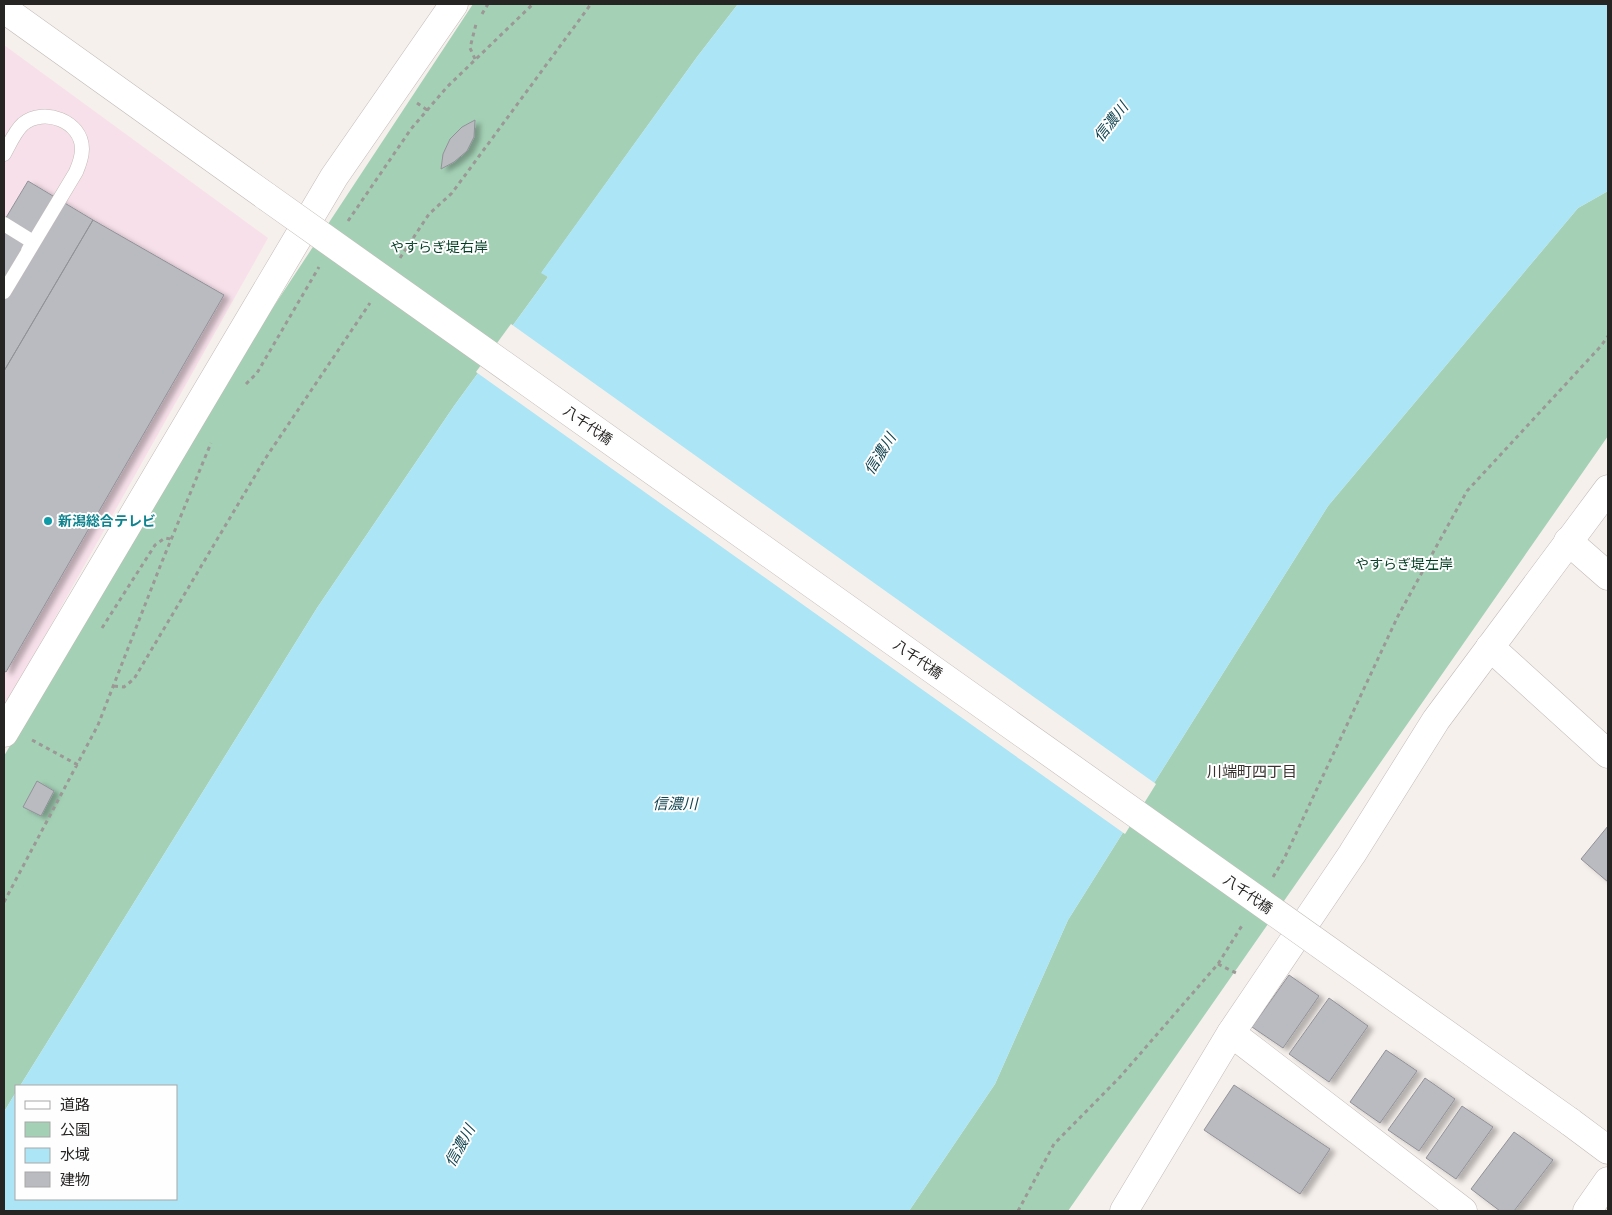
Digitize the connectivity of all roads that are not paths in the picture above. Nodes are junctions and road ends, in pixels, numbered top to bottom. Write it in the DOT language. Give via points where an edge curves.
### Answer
graph roads {
  1 [pos="454,4"];
  2 [pos="4,8"];
  3 [pos="4,154"];
  4 [pos="4,224"];
  5 [pos="4,292"];
  6 [pos="1608,488"];
  7 [pos="1568,541"];
  8 [pos="1608,576"];
  9 [pos="1490,647"];
  10 [pos="12,729"];
  11 [pos="1608,754"];
  12 [pos="1232,1033"];
  13 [pos="1608,1150"];
  14 [pos="1608,1181"];
  15 [pos="1124,1211"];
  16 [pos="1463,1211"];
  17 [pos="1587,1211"];
  1 -- 10 [label="street" via="334,177"];
  2 -- 13 [label="street, 八千代橋, bridge"];
  3 -- 5 [label="lane" via="23,124 45,116 74,128 82,150 76,172"];
  4 -- 5 [label="lane" via="33,242"];
  6 -- 7 [label="street"];
  7 -- 8 [label="street"];
  7 -- 9 [label="street"];
  9 -- 11 [label="street"];
  9 -- 12 [label="street" via="1436,720 1352,854"];
  12 -- 15 [label="street"];
  12 -- 16 [label="street"];
  14 -- 17 [label="street"];
}
